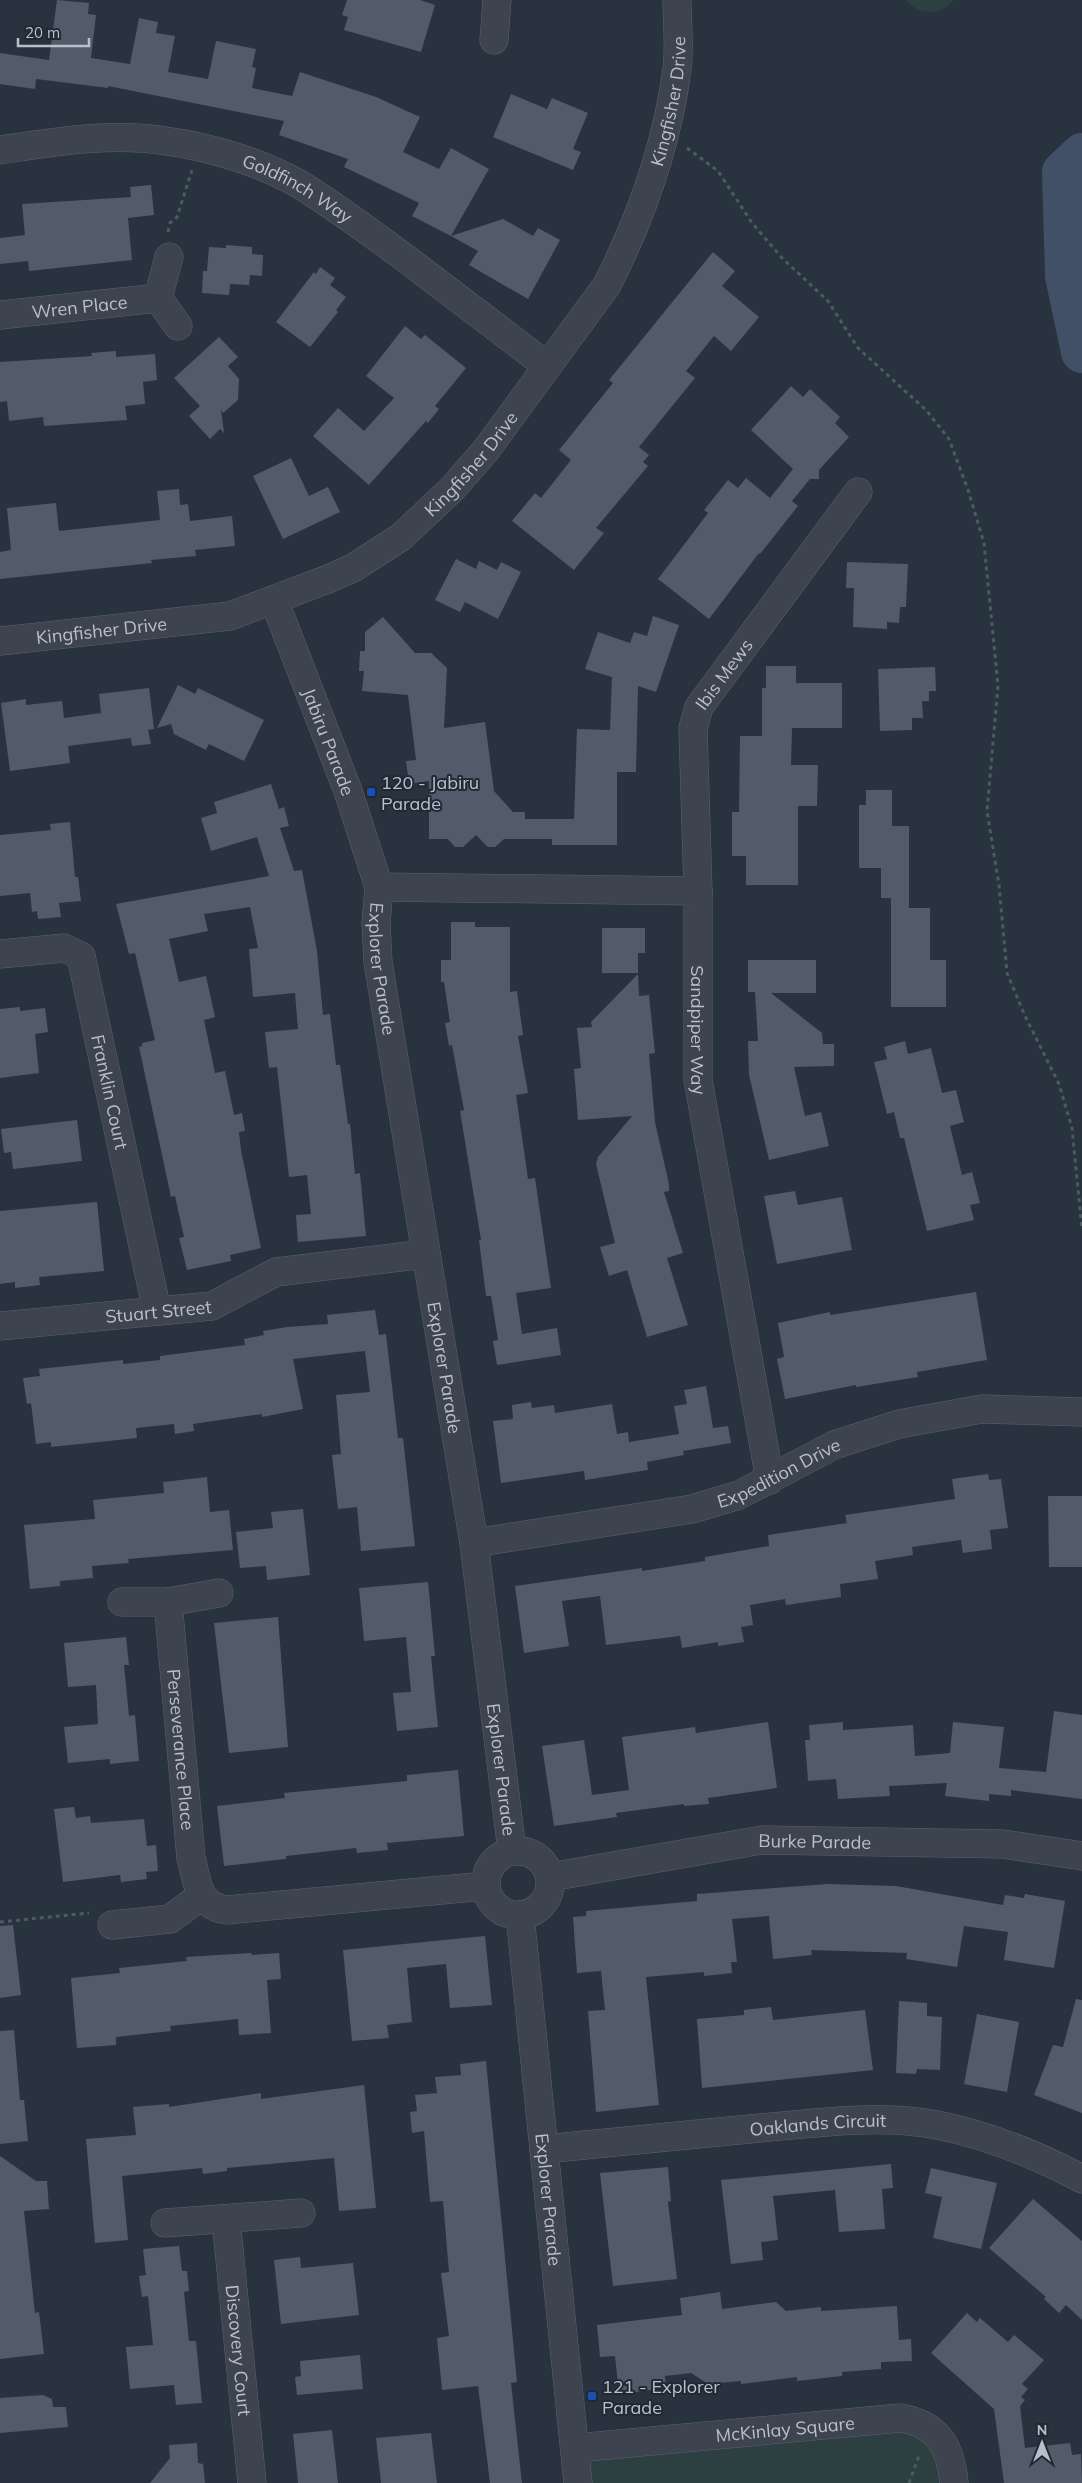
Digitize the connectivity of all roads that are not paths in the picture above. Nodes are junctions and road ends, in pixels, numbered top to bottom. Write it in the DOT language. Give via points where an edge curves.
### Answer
graph roads {
  1 [pos="497,0"];
  2 [pos="677,0"];
  3 [pos="494,40"];
  4 [pos="0,150"];
  5 [pos="169,257"];
  6 [pos="158,298"];
  7 [pos="0,315"];
  8 [pos="178,326"];
  9 [pos="547,366"];
  10 [pos="858,492"];
  11 [pos="274,600"];
  12 [pos="0,641"];
  13 [pos="379,887"];
  14 [pos="698,891"];
  15 [pos="0,954"];
  16 [pos="426,1254"];
  17 [pos="156,1311"];
  18 [pos="0,1326"];
  19 [pos="1082,1412"];
  20 [pos="770,1480"];
  21 [pos="474,1544"];
  22 [pos="219,1593"];
  23 [pos="122,1602"];
  24 [pos="168,1602"];
  25 [pos="512,1851"];
  26 [pos="1082,1856"];
  27 [pos="550,1877"];
  28 [pos="485,1886"];
  29 [pos="201,1896"];
  30 [pos="520,1915"];
  31 [pos="112,1925"];
  32 [pos="544,2149"];
  33 [pos="1082,2179"];
  34 [pos="301,2213"];
  35 [pos="226,2219"];
  36 [pos="165,2223"];
  37 [pos="576,2448"];
  38 [pos="252,2483"];
  39 [pos="578,2483"];
  40 [pos="954,2483"];
  1 -- 3 [label="street"];
  2 -- 9 [label="street, Kingfisher Drive" via="677,67 647,198 607,285"];
  4 -- 9 [label="street, Goldfinch Way" via="127,137 196,147 270,171 298,183 350,217"];
  5 -- 6 [label="street"];
  6 -- 7 [label="street, Wren Place"];
  6 -- 8 [label="street"];
  9 -- 11 [label="street, Kingfisher Drive" via="470,470 401,536 353,568"];
  10 -- 14 [label="street, Ibis Mews" via="699,707 693,728"];
  11 -- 12 [label="street, Kingfisher Drive" via="230,616"];
  11 -- 13 [label="street, Jabiru Parade" via="344,783"];
  13 -- 14 [label="street"];
  13 -- 16 [label="street, Explorer Parade" via="376,924 378,962"];
  14 -- 20 [label="street, Sandpiper Way" via="698,1080"];
  15 -- 17 [label="street, Franklin Court" via="64,948 81,956"];
  16 -- 17 [label="street, Stuart Street" via="276,1272 212,1306"];
  16 -- 21 [label="street, Explorer Parade"];
  17 -- 18 [label="street, Stuart Street"];
  19 -- 20 [label="street, Expedition Drive" via="982,1410 899,1424 834,1445"];
  20 -- 21 [label="street, Expedition Drive" via="739,1495 692,1509"];
  21 -- 25 [label="street, Explorer Parade"];
  22 -- 24 [label="street"];
  23 -- 24 [label="street"];
  24 -- 29 [label="street, Perseverance Place" via="191,1858"];
  25 -- 27 [label="street" via="530,1853 541,1860"];
  25 -- 28 [label="street" via="494,1860"];
  26 -- 27 [label="street, Burke Parade" via="1003,1844 762,1840"];
  27 -- 30 [label="street" via="541,1906"];
  28 -- 29 [label="street" via="227,1910 214,1909"];
  28 -- 30 [label="street" via="494,1906"];
  29 -- 31 [label="street" via="170,1919"];
  30 -- 32 [label="street, Explorer Parade"];
  32 -- 33 [label="street, Oaklands Circuit" via="826,2122 900,2120 937,2125 994,2140"];
  32 -- 37 [label="street, Explorer Parade"];
  34 -- 35 [label="street"];
  35 -- 36 [label="street"];
  35 -- 38 [label="street, Discovery Court"];
  37 -- 39 [label="street, Explorer Parade"];
  37 -- 40 [label="street, McKinlay Square" via="900,2418 913,2420 935,2432 952,2466"];
}
